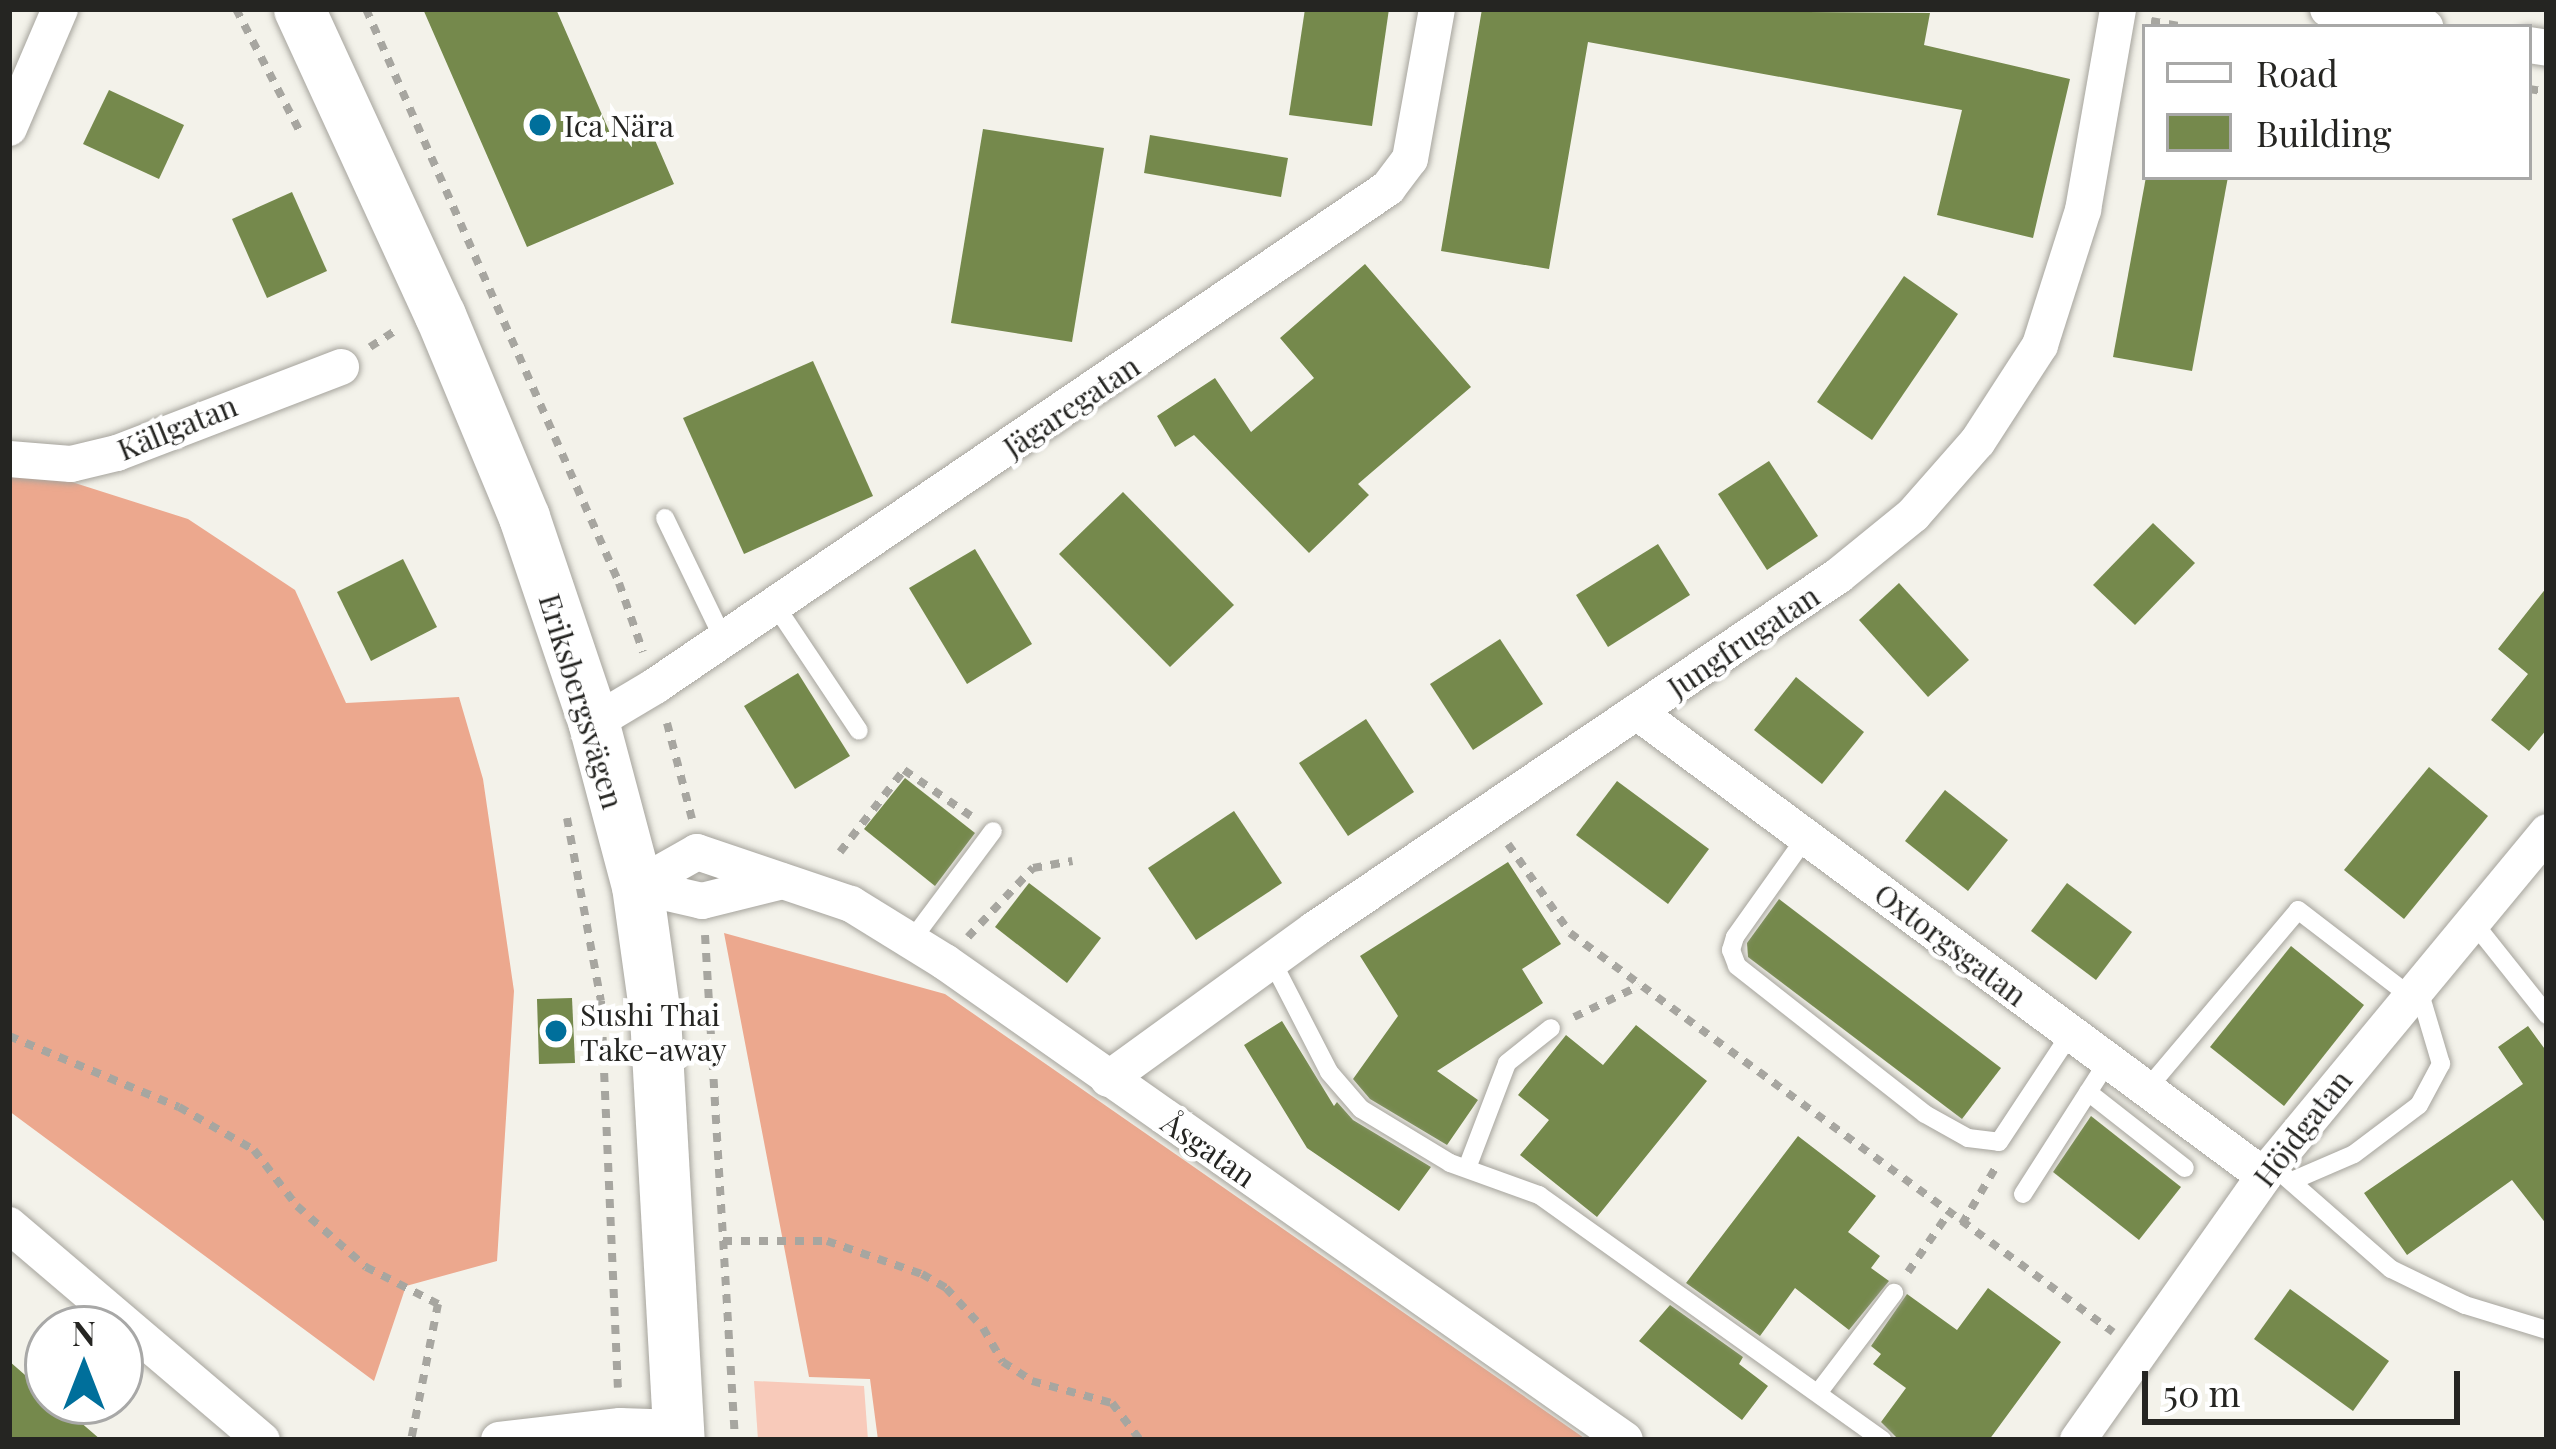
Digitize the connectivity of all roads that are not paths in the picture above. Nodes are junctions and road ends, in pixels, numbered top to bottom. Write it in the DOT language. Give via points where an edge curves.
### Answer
graph roads {
  1 [pos="60,9"];
  2 [pos="299,9"];
  3 [pos="1436,9"];
  4 [pos="2118,9"];
  5 [pos="2328,9"];
  6 [pos="2409,24"];
  7 [pos="9,128"];
  8 [pos="341,367"];
  9 [pos="9,459"];
  10 [pos="665,518"];
  11 [pos="775,605"];
  12 [pos="724,640"];
  13 [pos="1637,712"];
  14 [pos="593,723"];
  15 [pos="859,731"];
  16 [pos="993,831"];
  17 [pos="2547,832"];
  18 [pos="1806,837"];
  19 [pos="637,886"];
  20 [pos="2473,922"];
  21 [pos="911,941"];
  22 [pos="1271,958"];
  23 [pos="2414,991"];
  24 [pos="2547,1015"];
  25 [pos="1551,1028"];
  26 [pos="2071,1033"];
  27 [pos="2108,1061"];
  28 [pos="1108,1079"];
  29 [pos="2147,1089"];
  30 [pos="2087,1092"];
  31 [pos="1467,1168"];
  32 [pos="2186,1168"];
  33 [pos="2276,1174"];
  34 [pos="2023,1194"];
  35 [pos="9,1225"];
  36 [pos="1894,1293"];
  37 [pos="2547,1330"];
  38 [pos="1818,1393"];
  39 [pos="679,1434"];
  40 [pos="262,1440"];
  41 [pos="499,1440"];
  42 [pos="1625,1440"];
  43 [pos="1883,1440"];
  44 [pos="2078,1440"];
  1 -- 7 [label="street"];
  2 -- 14 [label="main road, Eriksbergsvägen" via="524,517"];
  3 -- 11 [label="street, Jägaregatan" via="1410,159 1388,188"];
  4 -- 13 [label="street, Jungfrugatan" via="2063,286 2040,345 1978,440 1912,515 1838,576"];
  5 -- 6 [label="street"];
  8 -- 9 [label="street, Källgatan" via="117,453 70,464"];
  10 -- 12 [label="lane"];
  11 -- 12 [label="street, Jägaregatan"];
  11 -- 15 [label="lane"];
  12 -- 14 [label="street, Jägaregatan"];
  13 -- 18 [label="street, Oxtorgsgatan"];
  13 -- 22 [label="street, Jungfrugatan"];
  14 -- 19 [label="main road, Eriksbergsvägen"];
  16 -- 21 [label="lane"];
  17 -- 20 [label="street, Höjdgatan"];
  18 -- 26 [label="street, Oxtorgsgatan"];
  18 -- 26 [label="lane" via="1736,937 1736,966 1925,1114 1968,1138 1999,1142"];
  19 -- 21 [label="street, Åsgatan" via="702,901 782,881 851,904"];
  19 -- 39 [label="main road, Eriksbergsvägen" via="655,1016"];
  20 -- 23 [label="street, Höjdgatan"];
  20 -- 24 [label="lane"];
  21 -- 28 [label="street, Åsgatan"];
  22 -- 28 [label="street, Jungfrugatan"];
  22 -- 31 [label="lane" via="1329,1072 1360,1109"];
  23 -- 29 [label="lane" via="2298,910"];
  23 -- 33 [label="street, Höjdgatan"];
  23 -- 33 [label="lane" via="2441,1064 2419,1105 2354,1154"];
  25 -- 31 [label="lane" via="1507,1063"];
  26 -- 27 [label="street, Oxtorgsgatan"];
  27 -- 29 [label="street, Oxtorgsgatan"];
  27 -- 30 [label="lane"];
  28 -- 42 [label="street, Åsgatan"];
  29 -- 33 [label="street, Oxtorgsgatan"];
  30 -- 32 [label="lane"];
  30 -- 34 [label="lane"];
  31 -- 38 [label="lane" via="1539,1195"];
  33 -- 37 [label="lane" via="2391,1269 2464,1305"];
  33 -- 44 [label="street, Höjdgatan"];
  35 -- 40 [label="street"];
  36 -- 38 [label="lane"];
  38 -- 43 [label="lane"];
  39 -- 41 [label="street" via="620,1426"];
}
